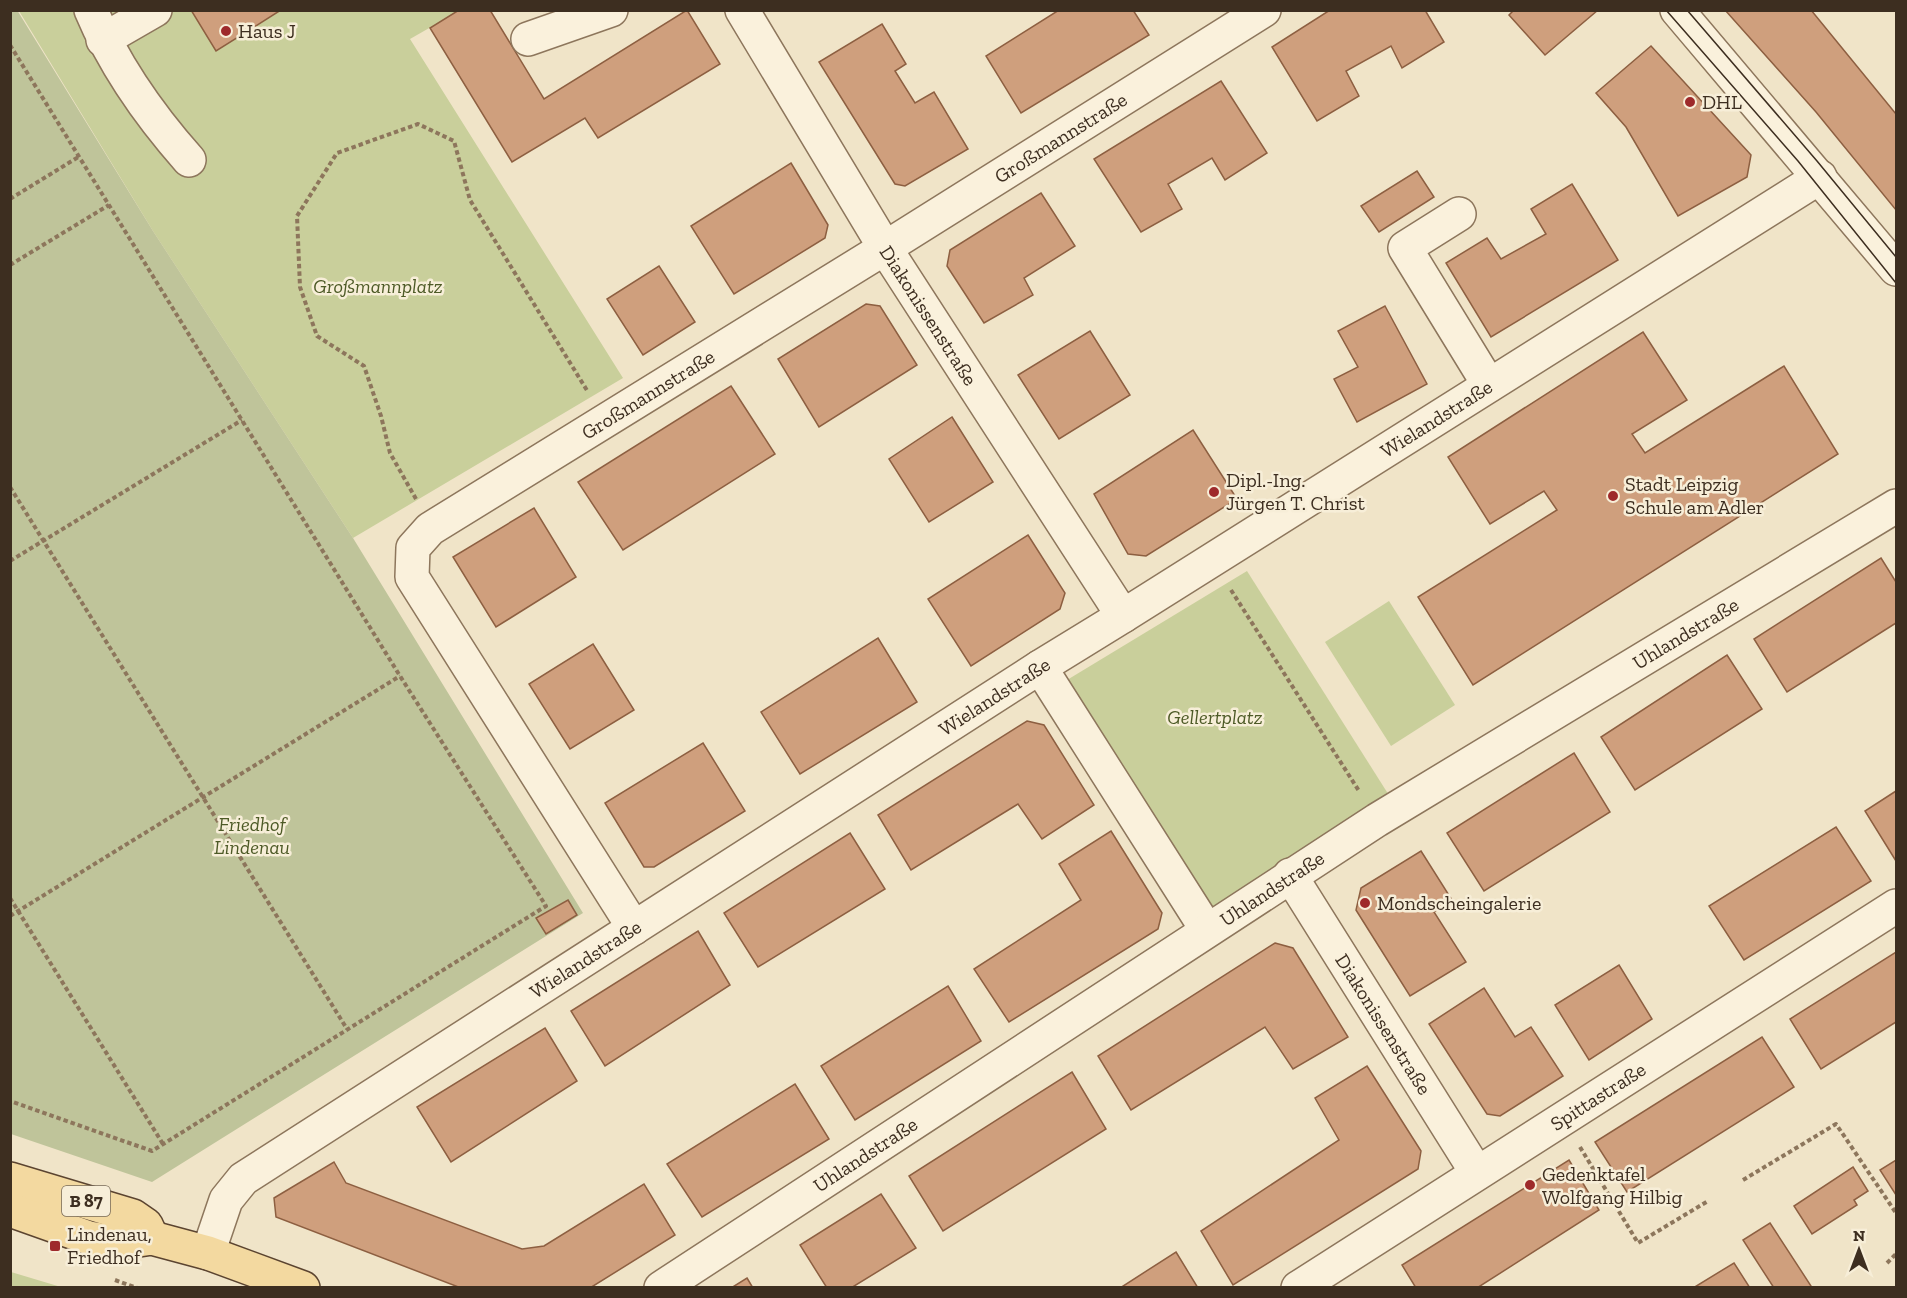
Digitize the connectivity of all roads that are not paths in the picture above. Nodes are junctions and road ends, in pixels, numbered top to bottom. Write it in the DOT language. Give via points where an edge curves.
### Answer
graph roads {
  1 [pos="155,10"];
  2 [pos="611,10"];
  3 [pos="742,10"];
  4 [pos="1264,10"];
  5 [pos="1677,10"];
  6 [pos="97,25"];
  7 [pos="528,39"];
  8 [pos="189,160"];
  9 [pos="1820,177"];
  10 [pos="1459,214"];
  11 [pos="885,248"];
  12 [pos="1896,269"];
  13 [pos="1489,385"];
  14 [pos="1896,506"];
  15 [pos="1123,616"];
  16 [pos="1040,667"];
  17 [pos="1290,875"];
  18 [pos="1896,906"];
  19 [pos="633,928"];
  20 [pos="1207,930"];
  21 [pos="1477,1173"];
  22 [pos="10,1179"];
  23 [pos="10,1210"];
  24 [pos="152,1238"];
  25 [pos="208,1252"];
  26 [pos="303,1287"];
  27 [pos="661,1287"];
  28 [pos="1298,1287"];
  1 -- 6 [label="street"];
  2 -- 7 [label="street"];
  3 -- 11 [label="street, Diakonissenstraße"];
  4 -- 11 [label="street, Großmannstraße"];
  5 -- 9 [label="street"];
  6 -- 8 [label="street" via="160,127"];
  9 -- 12 [label="street"];
  9 -- 13 [label="street, Wielandstraße"];
  10 -- 13 [label="street" via="1405,248"];
  11 -- 15 [label="street, Diakonissenstraße"];
  11 -- 19 [label="street, Großmannstraße" via="430,529 413,548 412,577"];
  13 -- 15 [label="street, Wielandstraße"];
  14 -- 17 [label="street, Uhlandstraße"];
  15 -- 16 [label="street, Wielandstraße"];
  16 -- 19 [label="street, Wielandstraße"];
  16 -- 20 [label="street"];
  17 -- 20 [label="street, Uhlandstraße"];
  17 -- 21 [label="street, Diakonissenstraße"];
  18 -- 21 [label="street, Spittastraße"];
  19 -- 25 [label="street, Wielandstraße" via="243,1179 226,1200"];
  20 -- 27 [label="street, Uhlandstraße"];
  21 -- 28 [label="street, Spittastraße"];
  22 -- 24 [label="main road, B 87" via="133,1216 146,1225"];
  23 -- 24 [label="main road, B 87" via="89,1238 119,1243"];
  24 -- 25 [label="main road, B 87"];
  25 -- 26 [label="main road, B 87"];
}
